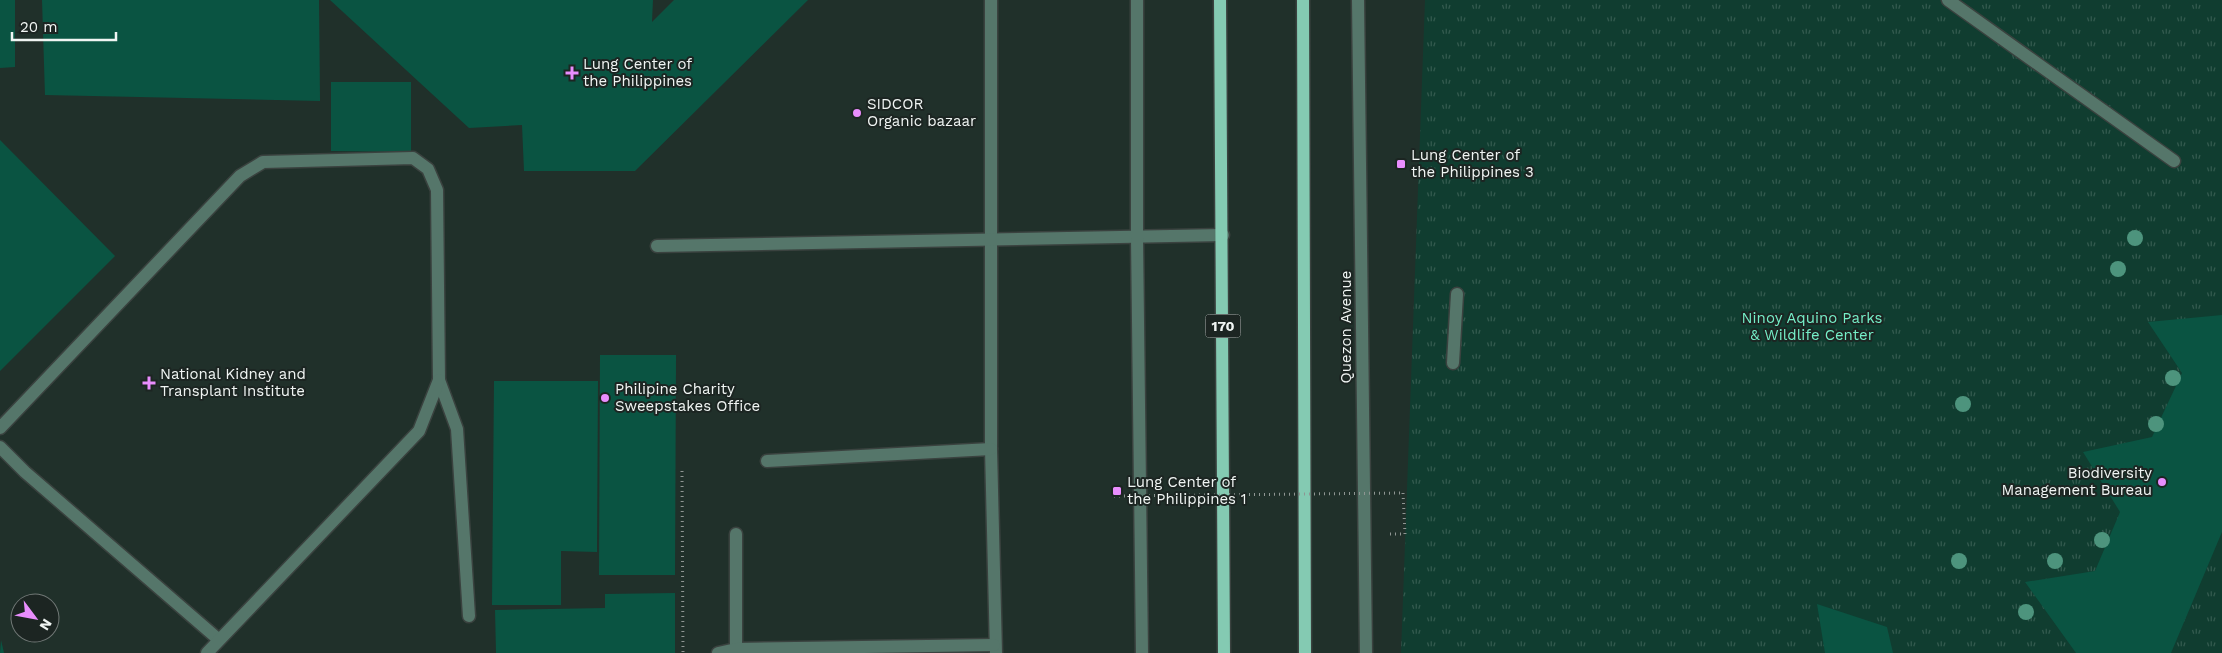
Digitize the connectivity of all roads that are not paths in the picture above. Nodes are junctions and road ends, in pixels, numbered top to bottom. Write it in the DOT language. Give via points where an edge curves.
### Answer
graph roads {
  1 [pos="991,0"];
  2 [pos="1137,0"];
  3 [pos="1220,0"];
  4 [pos="1302,0"];
  5 [pos="1358,0"];
  6 [pos="1948,0"];
  7 [pos="2174,161"];
  8 [pos="1223,235"];
  9 [pos="1137,238"];
  10 [pos="991,240"];
  11 [pos="657,246"];
  12 [pos="1457,294"];
  13 [pos="1453,363"];
  14 [pos="439,380"];
  15 [pos="0,428"];
  16 [pos="0,447"];
  17 [pos="991,449"];
  18 [pos="767,461"];
  19 [pos="736,534"];
  20 [pos="469,616"];
  21 [pos="218,639"];
  22 [pos="736,649"];
  23 [pos="995,649"];
  24 [pos="207,653"];
  25 [pos="718,653"];
  26 [pos="1142,653"];
  27 [pos="1224,653"];
  28 [pos="1305,653"];
  29 [pos="1366,653"];
  1 -- 10 [label="street"];
  2 -- 9 [label="street"];
  3 -- 8 [label="main road, 170"];
  4 -- 28 [label="main road"];
  5 -- 29 [label="street, Quezon Avenue"];
  6 -- 7 [label="street"];
  8 -- 9 [label="street"];
  8 -- 27 [label="main road, 170"];
  9 -- 10 [label="street"];
  9 -- 26 [label="street"];
  10 -- 11 [label="street"];
  10 -- 17 [label="street"];
  12 -- 13 [label="street"];
  14 -- 15 [label="street" via="437,190 428,170 413,158 263,162 240,176"];
  14 -- 20 [label="street" via="457,429"];
  14 -- 21 [label="street" via="419,431"];
  16 -- 21 [label="street"];
  17 -- 18 [label="street"];
  17 -- 23 [label="street"];
  19 -- 22 [label="street"];
  21 -- 24 [label="street"];
  22 -- 23 [label="street"];
  22 -- 25 [label="street"];
}
